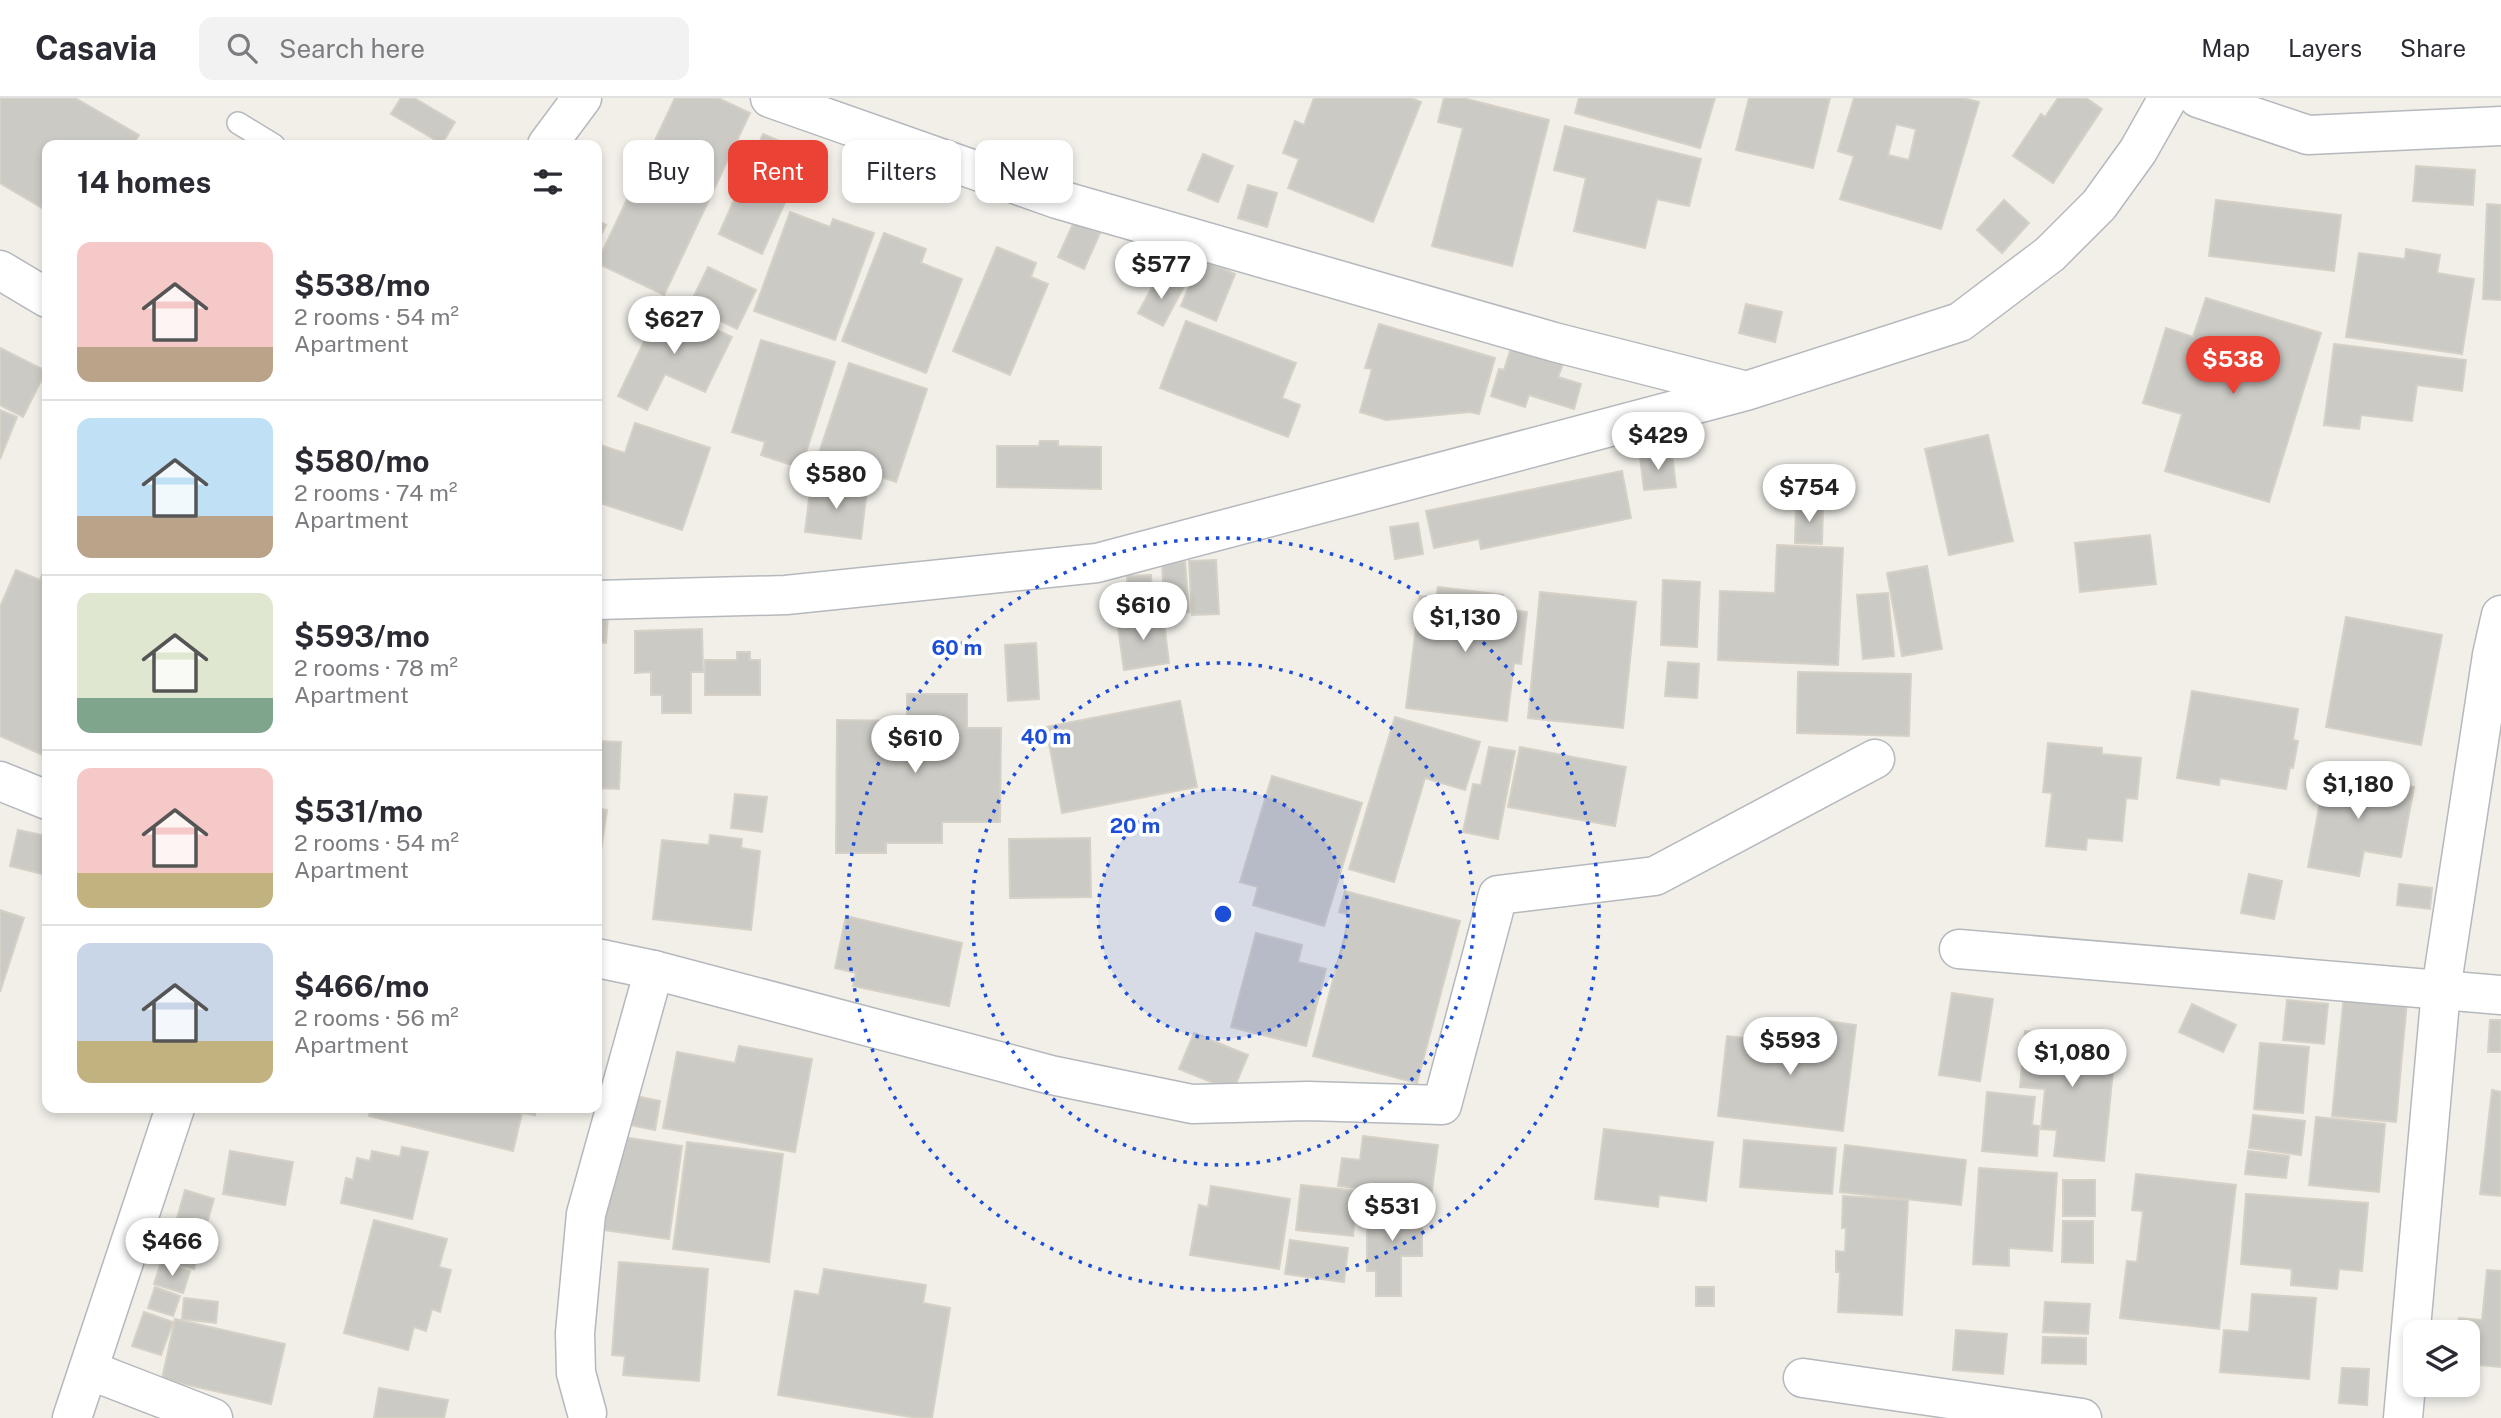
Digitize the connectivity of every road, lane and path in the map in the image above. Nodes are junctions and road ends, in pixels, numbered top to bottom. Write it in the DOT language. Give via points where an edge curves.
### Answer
graph roads {
  1 [pos="582,98"];
  2 [pos="770,98"];
  3 [pos="2168,98"];
  4 [pos="2198,98"];
  5 [pos="238,122"];
  6 [pos="2501,126"];
  7 [pos="266,140"];
  8 [pos="551,140"];
  9 [pos="0,270"];
  10 [pos="42,295"];
  11 [pos="1746,391"];
  12 [pos="602,600"];
  13 [pos="2501,615"];
  14 [pos="1875,759"];
  15 [pos="0,781"];
  16 [pos="42,798"];
  17 [pos="1959,949"];
  18 [pos="602,959"];
  19 [pos="654,970"];
  20 [pos="2441,990"];
  21 [pos="2501,995"];
  22 [pos="173,1113"];
  23 [pos="89,1370"];
  24 [pos="1803,1378"];
  25 [pos="587,1413"];
  26 [pos="72,1418"];
  27 [pos="213,1418"];
  28 [pos="2082,1418"];
  29 [pos="2403,1418"];
  1 -- 8 [label="street"];
  2 -- 11 [label="street" via="1057,199 1554,342"];
  3 -- 11 [label="street" via="2138,151 2099,205 2050,254 1960,321"];
  4 -- 6 [label="street" via="2308,135"];
  5 -- 7 [label="lane"];
  9 -- 10 [label="street"];
  11 -- 12 [label="street" via="1097,564 786,595"];
  13 -- 20 [label="street"];
  14 -- 19 [label="street" via="1655,876 1498,895 1443,1105 1192,1104 1051,1075"];
  15 -- 16 [label="street"];
  17 -- 20 [label="street"];
  18 -- 19 [label="street"];
  19 -- 25 [label="street" via="586,1214 575,1333 576,1373"];
  20 -- 21 [label="street"];
  20 -- 29 [label="street"];
  22 -- 23 [label="street"];
  23 -- 26 [label="street"];
  23 -- 27 [label="street"];
  24 -- 28 [label="street"];
}
